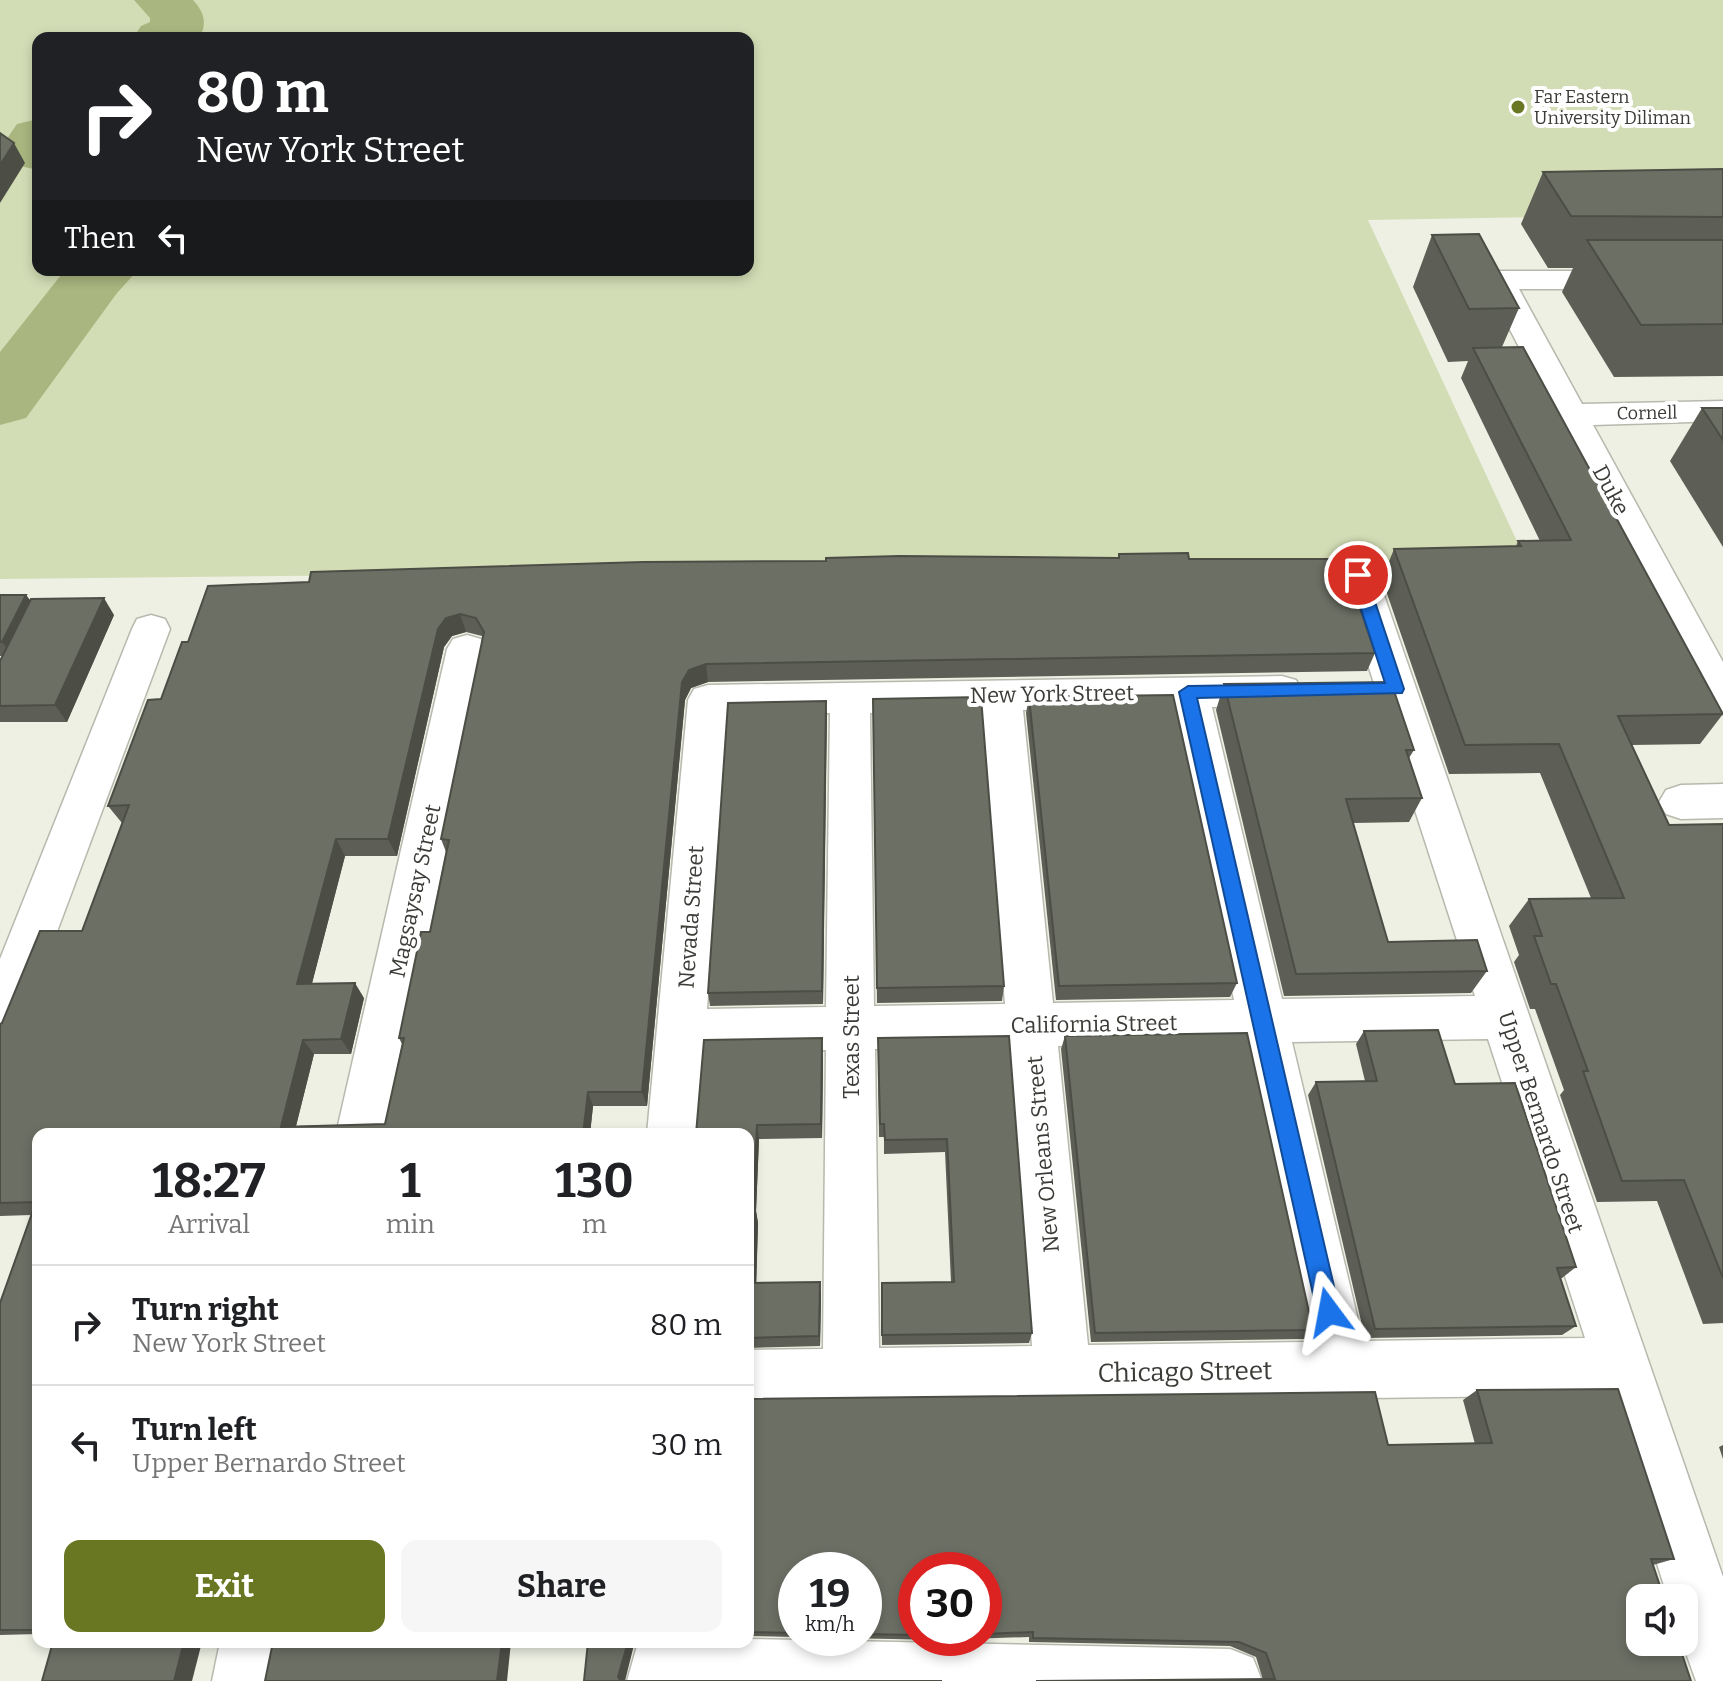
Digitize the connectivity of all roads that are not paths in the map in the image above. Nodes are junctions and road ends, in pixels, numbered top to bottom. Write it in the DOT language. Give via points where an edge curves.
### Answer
graph roads {
  1 [pos="1723,280"];
  2 [pos="1723,411"];
  3 [pos="1571,415"];
  4 [pos="1358,575"];
  5 [pos="151,629"];
  6 [pos="467,649"];
  7 [pos="1356,689"];
  8 [pos="1188,692"];
  9 [pos="1001,695"];
  10 [pos="850,697"];
  11 [pos="1723,699"];
  12 [pos="708,700"];
  13 [pos="1506,1017"];
  14 [pos="0,1020"];
  15 [pos="1263,1022"];
  16 [pos="1031,1025"];
  17 [pos="851,1028"];
  18 [pos="683,1031"];
  19 [pos="363,1128"];
  20 [pos="674,1128"];
  21 [pos="1622,1366"];
  22 [pos="1342,1370"];
  23 [pos="1063,1374"];
  24 [pos="851,1377"];
  25 [pos="754,1378"];
  26 [pos="251,1648"];
  27 [pos="1723,1669"];
  28 [pos="244,1681"];
  29 [pos="659,1681"];
  30 [pos="1230,1681"];
  1 -- 3 [label="street, Duke" via="1499,280"];
  2 -- 3 [label="street, Cornell"];
  3 -- 11 [label="street, Duke"];
  4 -- 7 [label="street, Upper Bernardo Street"];
  5 -- 14 [label="street"];
  6 -- 19 [label="street, Magsaysay Street"];
  7 -- 8 [label="street, New York Street"];
  7 -- 13 [label="street, Upper Bernardo Street"];
  8 -- 9 [label="street, New York Street"];
  8 -- 15 [label="street"];
  9 -- 10 [label="street, New York Street"];
  9 -- 16 [label="street, New Orleans Street"];
  10 -- 12 [label="street, New York Street"];
  10 -- 17 [label="street, Texas Street"];
  12 -- 18 [label="street, Nevada Street"];
  13 -- 15 [label="street, California Street"];
  13 -- 21 [label="street, Upper Bernardo Street"];
  15 -- 16 [label="street, California Street"];
  15 -- 22 [label="street"];
  16 -- 17 [label="street, California Street"];
  16 -- 23 [label="street, New Orleans Street"];
  17 -- 18 [label="street, California Street"];
  17 -- 24 [label="street, Texas Street"];
  18 -- 20 [label="street, Nevada Street"];
  21 -- 22 [label="street, Chicago Street"];
  21 -- 27 [label="street, Upper Bernardo Street"];
  22 -- 23 [label="street, Chicago Street"];
  23 -- 24 [label="street, Chicago Street"];
  24 -- 25 [label="street, Chicago Street"];
  26 -- 28 [label="street"];
  29 -- 30 [label="street" via="660,1669"];
}
